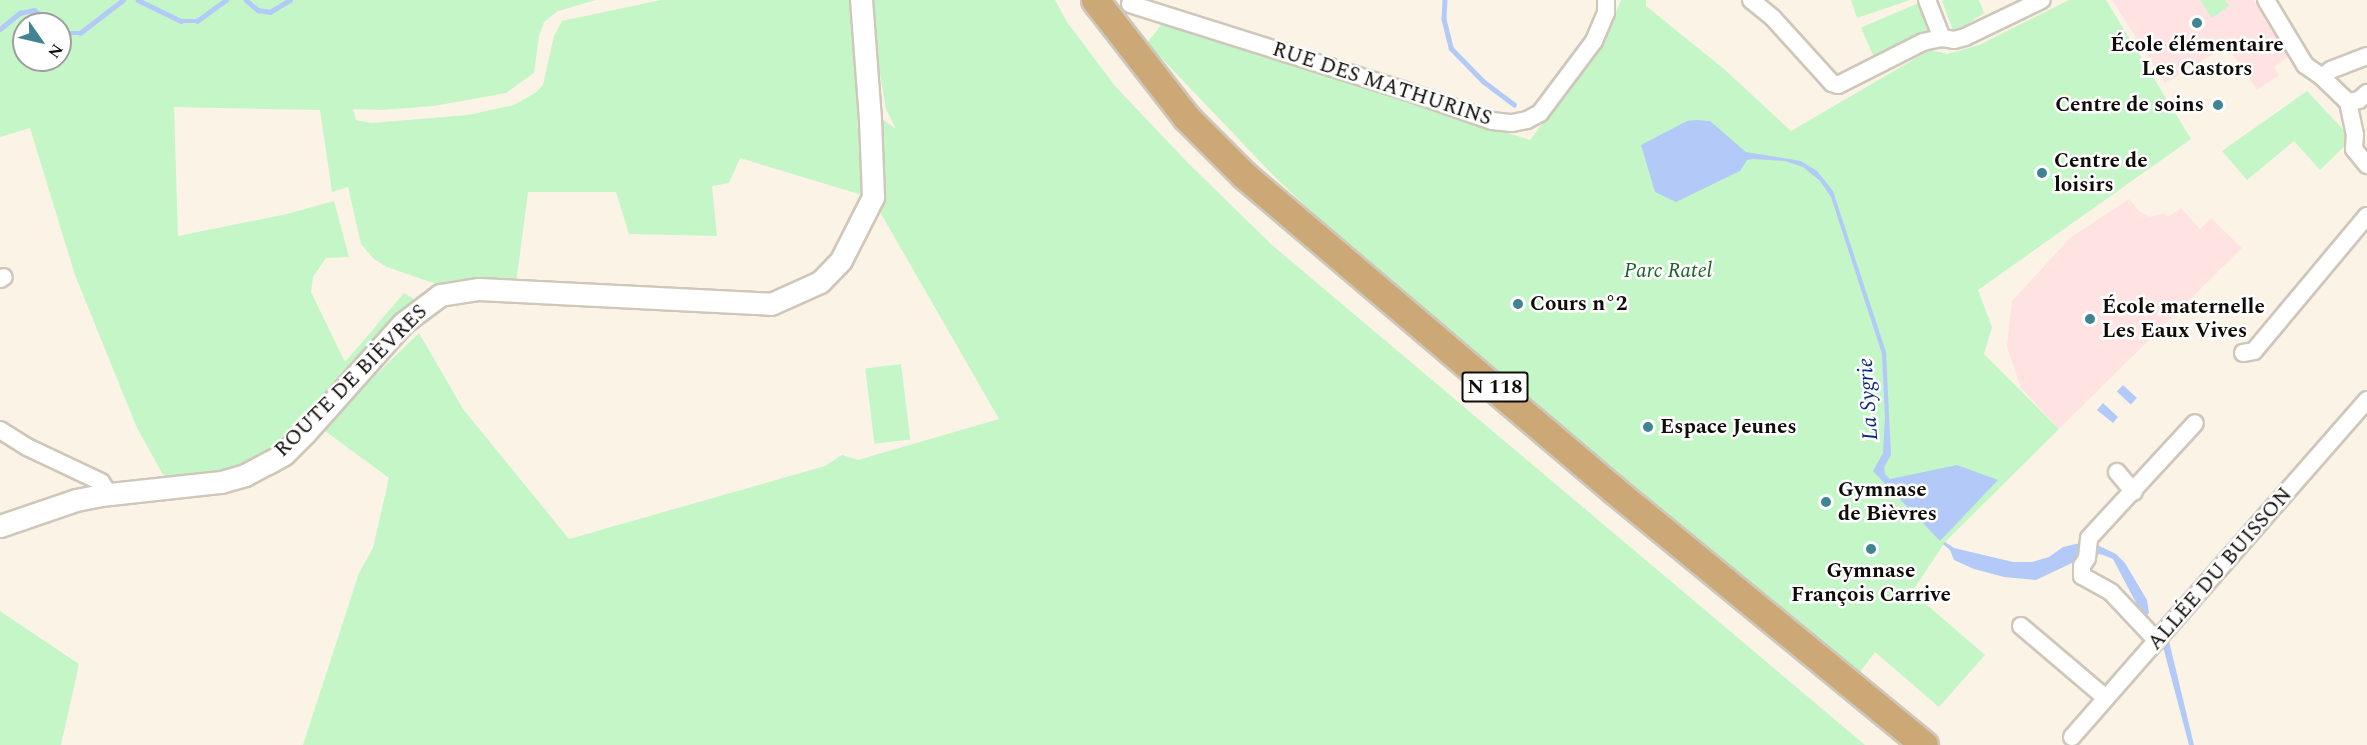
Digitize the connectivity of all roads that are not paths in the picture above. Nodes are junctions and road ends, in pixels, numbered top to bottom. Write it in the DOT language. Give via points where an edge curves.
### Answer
graph roads {
  1 [pos="861,0"];
  2 [pos="1074,0"];
  3 [pos="1095,0"];
  4 [pos="1606,0"];
  5 [pos="1751,0"];
  6 [pos="1927,0"];
  7 [pos="2042,0"];
  8 [pos="2266,0"];
  9 [pos="1130,4"];
  10 [pos="1942,38"];
  11 [pos="2367,57"];
  12 [pos="2317,75"];
  13 [pos="2367,93"];
  14 [pos="2348,102"];
  15 [pos="2367,165"];
  16 [pos="2367,216"];
  17 [pos="2243,353"];
  18 [pos="2367,400"];
  19 [pos="2195,423"];
  20 [pos="0,430"];
  21 [pos="2117,472"];
  22 [pos="2134,492"];
  23 [pos="109,494"];
  24 [pos="0,526"];
  25 [pos="2021,626"];
  26 [pos="2157,641"];
  27 [pos="2106,698"];
  28 [pos="2072,737"];
  29 [pos="1895,745"];
  30 [pos="1924,745"];
  1 -- 23 [label="street, ROUTE DE BIÈVRES" via="873,197 841,260 820,282 771,304 479,289 440,295 403,323 284,454 245,475 221,482"];
  2 -- 29 [label="highway, N 118" via="1123,69 1236,192"];
  3 -- 30 [label="highway, N 118" via="1186,117 1245,176"];
  4 -- 9 [label="street, RUE DES MATHURINS" via="1606,13 1594,41 1540,113 1512,123 1492,121"];
  5 -- 10 [label="street" via="1838,85 1923,42"];
  6 -- 10 [label="street"];
  7 -- 10 [label="street" via="1965,37"];
  8 -- 12 [label="street"];
  11 -- 12 [label="street"];
  12 -- 14 [label="street"];
  13 -- 14 [label="street"];
  14 -- 15 [label="street" via="2354,149"];
  16 -- 17 [label="street" via="2254,351"];
  18 -- 26 [label="street, ALLÉE DU BUISSON"];
  19 -- 22 [label="street"];
  20 -- 23 [label="street" via="101,482"];
  21 -- 22 [label="street"];
  22 -- 26 [label="street" via="2089,537 2082,576 2111,592"];
  23 -- 24 [label="street, ROUTE DE BIÈVRES" via="76,500"];
  25 -- 27 [label="street"];
  26 -- 27 [label="street, ALLÉE DU BUISSON"];
  27 -- 28 [label="street, ALLÉE DU BUISSON"];
}
